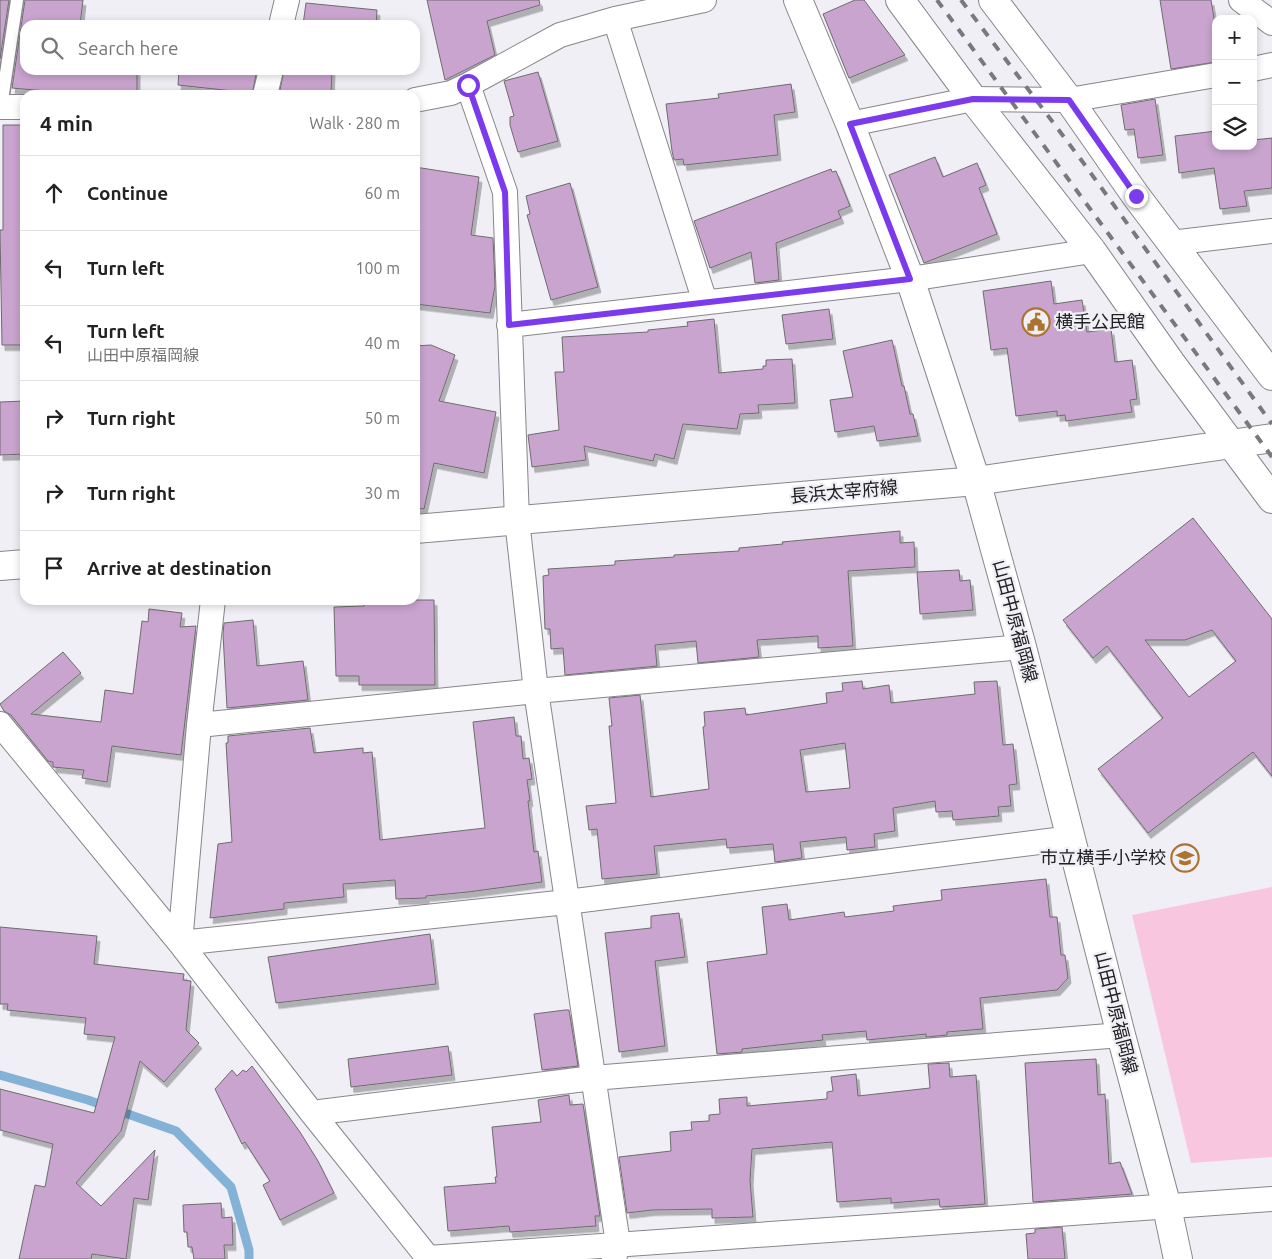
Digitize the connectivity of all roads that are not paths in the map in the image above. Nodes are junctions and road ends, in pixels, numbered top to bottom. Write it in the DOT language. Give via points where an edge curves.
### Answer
graph roads {
  1 [pos="17,0"];
  2 [pos="286,0"];
  3 [pos="704,0"];
  4 [pos="798,0"];
  5 [pos="900,0"];
  6 [pos="993,0"];
  7 [pos="1242,0"];
  8 [pos="616,19"];
  9 [pos="282,20"];
  10 [pos="1272,23"];
  11 [pos="1272,65"];
  12 [pos="1257,68"];
  13 [pos="270,75"];
  14 [pos="1212,76"];
  15 [pos="468,85"];
  16 [pos="266,90"];
  17 [pos="420,99"];
  18 [pos="973,99"];
  19 [pos="1069,100"];
  20 [pos="1,107"];
  21 [pos="20,107"];
  22 [pos="850,124"];
  23 [pos="1272,230"];
  24 [pos="1171,242"];
  25 [pos="1092,251"];
  26 [pos="910,279"];
  27 [pos="704,302"];
  28 [pos="509,325"];
  29 [pos="1272,376"];
  30 [pos="1272,438"];
  31 [pos="1232,444"];
  32 [pos="976,481"];
  33 [pos="1272,499"];
  34 [pos="517,520"];
  35 [pos="420,529"];
  36 [pos="20,564"];
  37 [pos="0,566"];
  38 [pos="212,605"];
  39 [pos="1022,647"];
  40 [pos="536,690"];
  41 [pos="0,724"];
  42 [pos="199,725"];
  43 [pos="1071,838"];
  44 [pos="567,902"];
  45 [pos="180,943"];
  46 [pos="1121,1035"];
  47 [pos="593,1078"];
  48 [pos="312,1113"];
  49 [pos="1272,1199"];
  50 [pos="1167,1207"];
  51 [pos="616,1251"];
  52 [pos="429,1258"];
  53 [pos="1178,1259"];
  1 -- 20 [label="lane"];
  2 -- 9 [label="street"];
  3 -- 8 [label="street"];
  4 -- 22 [label="street, 山田中原福岡線"];
  5 -- 18 [label="street"];
  6 -- 19 [label="street"];
  7 -- 10 [label="street"];
  8 -- 15 [label="street" via="560,35"];
  8 -- 27 [label="street"];
  11 -- 12 [label="street"];
  13 -- 16 [label="street"];
  14 -- 19 [label="street"];
  15 -- 17 [label="street" via="451,93"];
  15 -- 28 [label="street" via="505,192"];
  18 -- 19 [label="street"];
  18 -- 22 [label="street"];
  18 -- 25 [label="street"];
  19 -- 24 [label="street"];
  20 -- 21 [label="street"];
  22 -- 26 [label="street, 山田中原福岡線"];
  23 -- 24 [label="street"];
  24 -- 29 [label="street"];
  25 -- 26 [label="street"];
  25 -- 31 [label="street"];
  26 -- 27 [label="street"];
  26 -- 32 [label="street, 山田中原福岡線"];
  27 -- 28 [label="street"];
  28 -- 34 [label="street"];
  30 -- 31 [label="street, 長浜太宰府線"];
  31 -- 32 [label="street, 長浜太宰府線"];
  31 -- 33 [label="street"];
  32 -- 34 [label="street, 長浜太宰府線"];
  32 -- 39 [label="street, 山田中原福岡線"];
  34 -- 35 [label="street, 長浜太宰府線"];
  34 -- 40 [label="street"];
  36 -- 37 [label="street"];
  38 -- 42 [label="street"];
  39 -- 40 [label="street"];
  39 -- 43 [label="street, 山田中原福岡線"];
  40 -- 42 [label="street"];
  40 -- 44 [label="street"];
  41 -- 45 [label="street"];
  42 -- 45 [label="street"];
  43 -- 44 [label="street"];
  43 -- 46 [label="street, 山田中原福岡線"];
  44 -- 45 [label="street"];
  44 -- 47 [label="street"];
  45 -- 48 [label="street"];
  46 -- 47 [label="street"];
  46 -- 50 [label="street, 山田中原福岡線"];
  47 -- 48 [label="street"];
  47 -- 51 [label="street"];
  48 -- 52 [label="street"];
  49 -- 50 [label="street"];
  50 -- 51 [label="street"];
  50 -- 53 [label="street, 山田中原福岡線"];
  51 -- 52 [label="street"];
}
